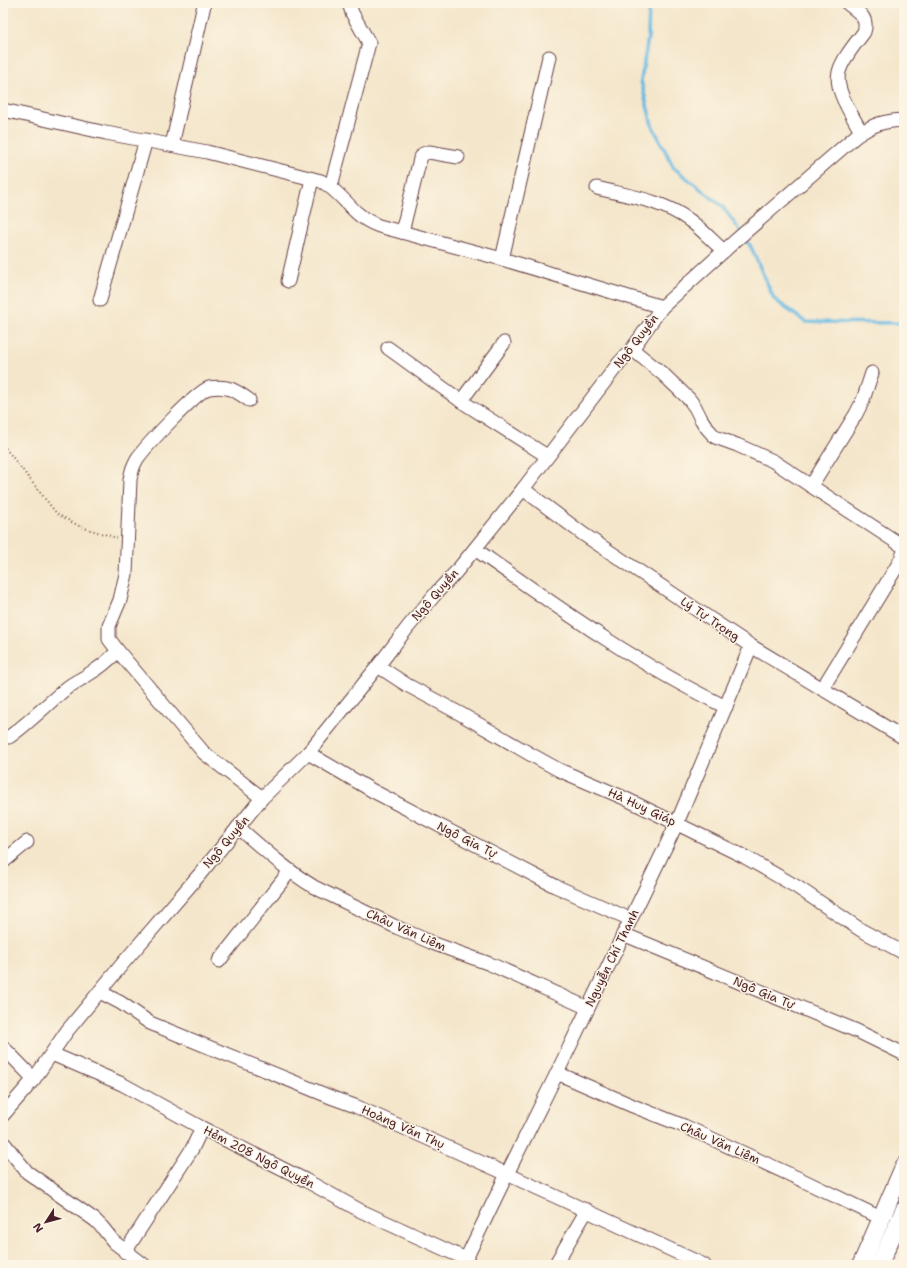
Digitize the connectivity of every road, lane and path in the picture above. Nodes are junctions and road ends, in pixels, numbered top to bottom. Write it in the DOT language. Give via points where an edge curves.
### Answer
graph roads {
  1 [pos="349,3"];
  2 [pos="847,3"];
  3 [pos="204,5"];
  4 [pos="549,57"];
  5 [pos="3,110"];
  6 [pos="904,120"];
  7 [pos="862,132"];
  8 [pos="146,140"];
  9 [pos="172,145"];
  10 [pos="458,157"];
  11 [pos="312,179"];
  12 [pos="331,186"];
  13 [pos="597,188"];
  14 [pos="402,232"];
  15 [pos="724,251"];
  16 [pos="502,258"];
  17 [pos="288,281"];
  18 [pos="100,300"];
  19 [pos="662,307"];
  20 [pos="504,343"];
  21 [pos="388,348"];
  22 [pos="632,349"];
  23 [pos="872,373"];
  24 [pos="249,400"];
  25 [pos="461,401"];
  26 [pos="3,445"];
  27 [pos="547,456"];
  28 [pos="812,486"];
  29 [pos="523,489"];
  30 [pos="128,543"];
  31 [pos="904,547"];
  32 [pos="475,549"];
  33 [pos="904,552"];
  34 [pos="751,646"];
  35 [pos="118,651"];
  36 [pos="378,666"];
  37 [pos="822,689"];
  38 [pos="726,707"];
  39 [pos="9,737"];
  40 [pos="904,738"];
  41 [pos="308,753"];
  42 [pos="262,798"];
  43 [pos="677,823"];
  44 [pos="238,827"];
  45 [pos="27,842"];
  46 [pos="3,862"];
  47 [pos="290,871"];
  48 [pos="630,919"];
  49 [pos="623,934"];
  50 [pos="904,953"];
  51 [pos="219,961"];
  52 [pos="100,992"];
  53 [pos="588,1008"];
  54 [pos="3,1047"];
  55 [pos="52,1054"];
  56 [pos="904,1054"];
  57 [pos="557,1073"];
  58 [pos="34,1079"];
  59 [pos="3,1115"];
  60 [pos="202,1128"];
  61 [pos="3,1142"];
  62 [pos="904,1166"];
  63 [pos="507,1174"];
  64 [pos="587,1210"];
  65 [pos="904,1210"];
  66 [pos="881,1218"];
  67 [pos="125,1252"];
  68 [pos="465,1262"];
  69 [pos="144,1265"];
  70 [pos="555,1265"];
  71 [pos="704,1265"];
  72 [pos="861,1265"];
  73 [pos="879,1265"];
  1 -- 12 [label="street" via="369,43"];
  2 -- 7 [label="street" via="860,13 866,26 842,64 838,80 842,96"];
  3 -- 9 [label="street"];
  4 -- 16 [label="street"];
  5 -- 8 [label="street"];
  6 -- 7 [label="street, Ngô Quyền" via="884,122"];
  7 -- 15 [label="street, Ngô Quyền"];
  8 -- 9 [label="street"];
  8 -- 18 [label="street"];
  9 -- 11 [label="street"];
  10 -- 14 [label="street" via="429,152 423,154"];
  11 -- 12 [label="street"];
  11 -- 17 [label="street"];
  12 -- 14 [label="street" via="367,220"];
  13 -- 15 [label="street" via="655,202 689,220"];
  14 -- 16 [label="street"];
  15 -- 19 [label="street, Ngô Quyền"];
  16 -- 19 [label="street"];
  19 -- 22 [label="street, Ngô Quyền"];
  20 -- 25 [label="street"];
  21 -- 25 [label="street"];
  22 -- 27 [label="street, Ngô Quyền"];
  22 -- 28 [label="street" via="689,399 706,428 715,437 773,461"];
  23 -- 28 [label="street" via="856,414"];
  24 -- 30 [label="street" via="234,390 222,387 208,388 199,393 144,450 132,469"];
  25 -- 27 [label="street"];
  26 -- 30 [label="path" via="57,514 81,527"];
  27 -- 29 [label="street, Ngô Quyền"];
  28 -- 31 [label="street"];
  29 -- 32 [label="street, Ngô Quyền"];
  29 -- 34 [label="street, Lý Tự Trọng" via="583,534"];
  30 -- 35 [label="street" via="126,574 120,600 109,626 109,639"];
  32 -- 36 [label="street, Ngô Quyền"];
  32 -- 38 [label="street" via="619,648 694,692"];
  33 -- 37 [label="street"];
  34 -- 37 [label="street, Lý Tự Trọng"];
  34 -- 38 [label="street, Nguyễn Chí Thanh"];
  35 -- 39 [label="street" via="91,674 57,696"];
  35 -- 42 [label="street" via="204,753"];
  36 -- 41 [label="street, Ngô Quyền"];
  36 -- 43 [label="street, Hà Huy Giáp" via="407,685 559,770"];
  37 -- 40 [label="street, Lý Tự Trọng"];
  38 -- 43 [label="street, Nguyễn Chí Thanh"];
  41 -- 42 [label="street, Ngô Quyền"];
  41 -- 48 [label="street, Ngô Gia Tự" via="373,792 555,886"];
  42 -- 44 [label="street, Ngô Quyền"];
  43 -- 48 [label="street, Nguyễn Chí Thanh"];
  43 -- 50 [label="street, Hà Huy Giáp" via="745,856 861,930"];
  44 -- 47 [label="street, Châu Văn Liêm"];
  44 -- 52 [label="street, Ngô Quyền"];
  45 -- 46 [label="street"];
  47 -- 51 [label="street"];
  47 -- 53 [label="street, Châu Văn Liêm" via="314,886 394,926 490,964"];
  48 -- 49 [label="street, Nguyễn Chí Thanh"];
  49 -- 53 [label="street, Nguyễn Chí Thanh"];
  49 -- 56 [label="street, Ngô Gia Tự" via="857,1031"];
  52 -- 55 [label="street, Ngô Quyền"];
  52 -- 63 [label="street, Hoàng Văn Thụ" via="150,1023 355,1106"];
  53 -- 57 [label="street, Nguyễn Chí Thanh"];
  54 -- 58 [label="street"];
  55 -- 58 [label="street, Ngô Quyền"];
  55 -- 60 [label="street, Hẻm 208 Ngô Quyền" via="122,1084"];
  57 -- 63 [label="street, Nguyễn Chí Thanh"];
  57 -- 66 [label="street, Châu Văn Liêm" via="684,1126"];
  58 -- 59 [label="street, Ngô Quyền"];
  60 -- 67 [label="street" via="192,1149"];
  60 -- 68 [label="street, Hẻm 208 Ngô Quyền"];
  61 -- 67 [label="street" via="27,1172 95,1220"];
  62 -- 66 [label="main road"];
  63 -- 64 [label="street, Hoàng Văn Thụ"];
  63 -- 68 [label="street, Nguyễn Chí Thanh"];
  64 -- 70 [label="street"];
  64 -- 71 [label="street, Hoàng Văn Thụ"];
  65 -- 73 [label="main road"];
  66 -- 72 [label="main road"];
  67 -- 69 [label="street"];
}
